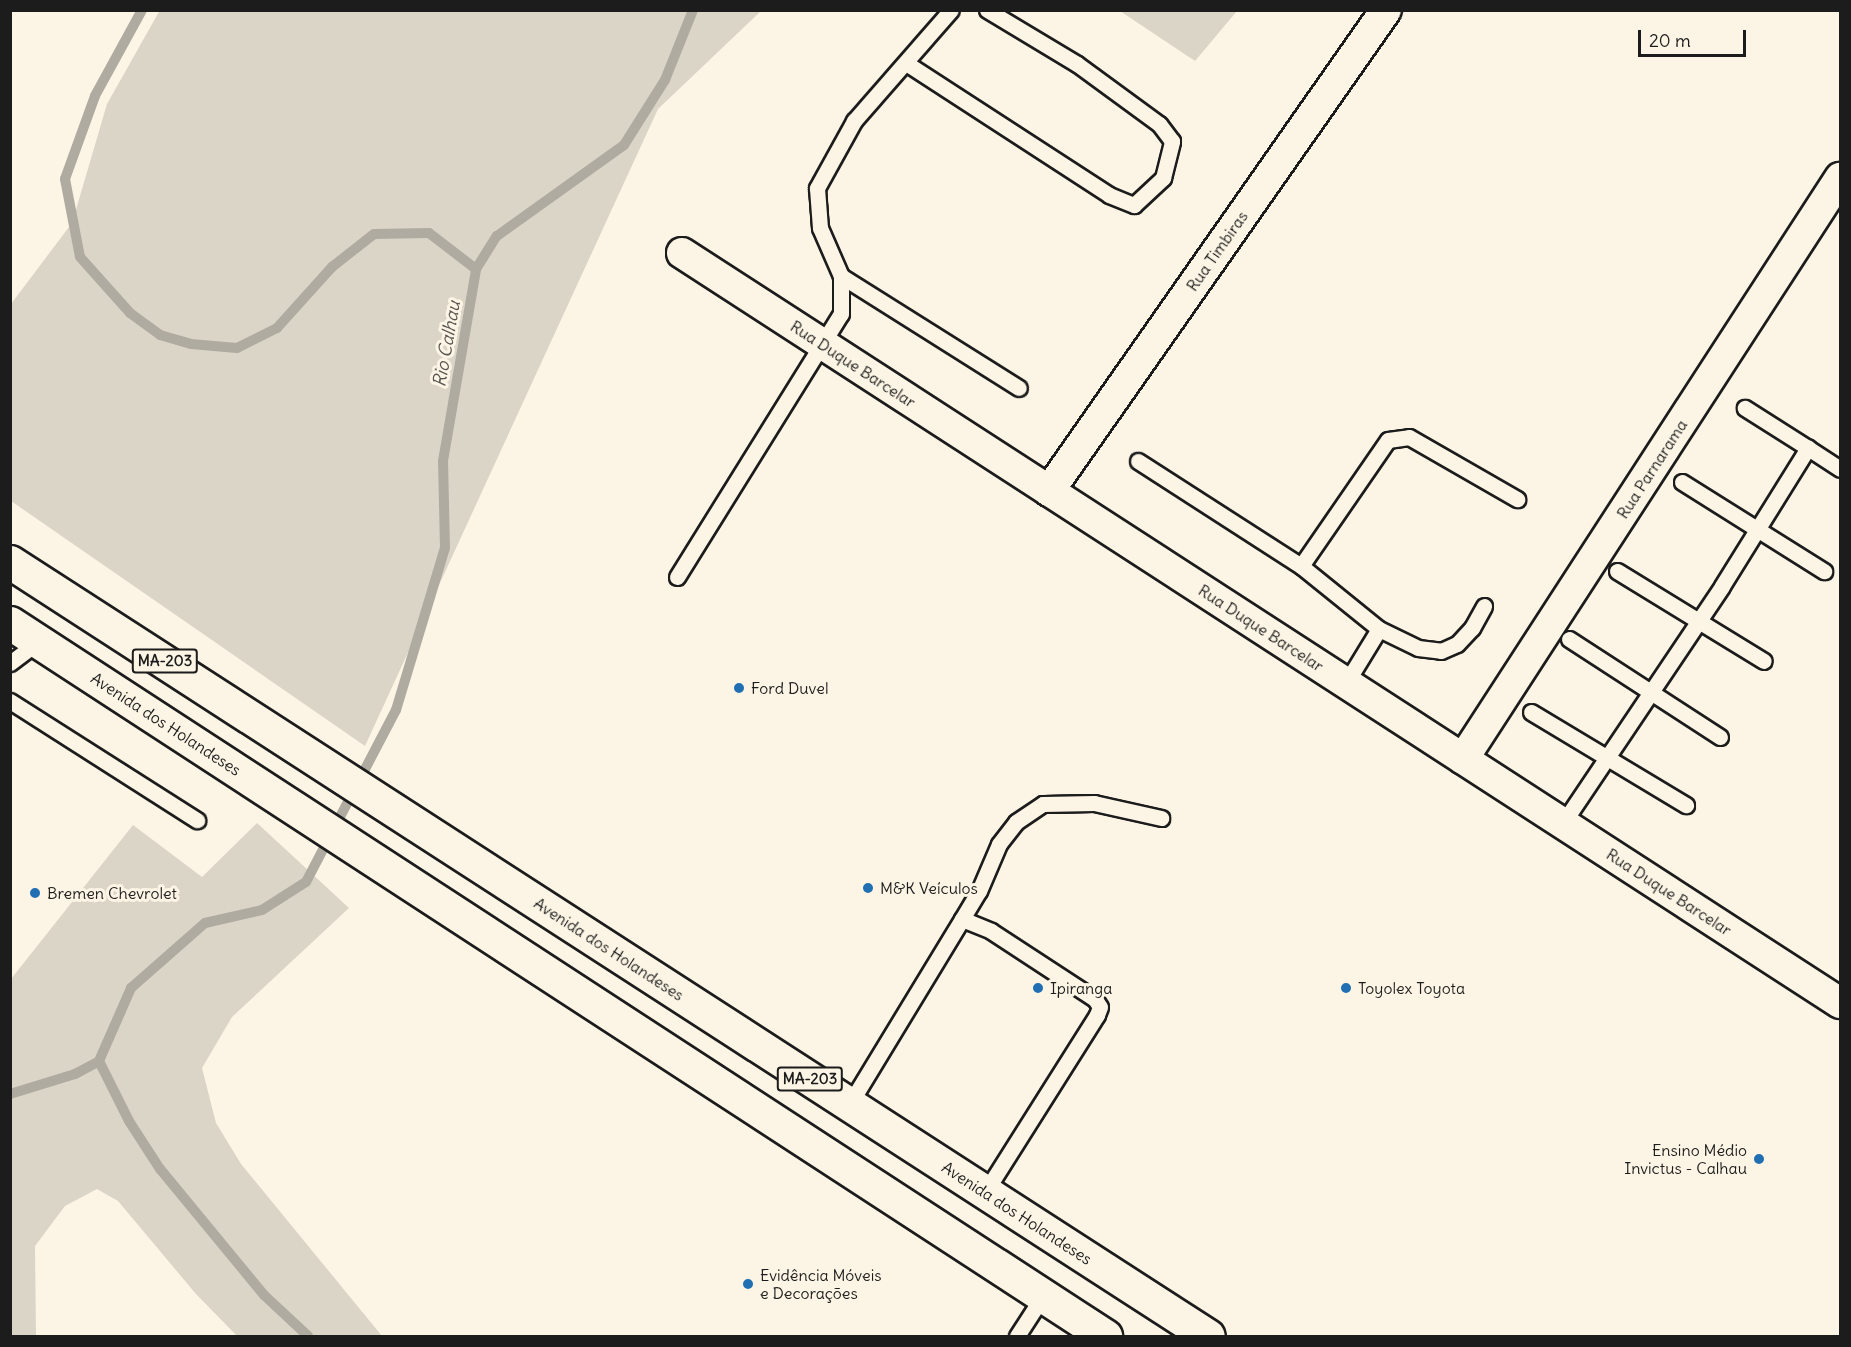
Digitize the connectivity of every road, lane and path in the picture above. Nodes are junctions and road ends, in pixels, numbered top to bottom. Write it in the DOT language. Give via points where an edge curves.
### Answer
graph roads {
  1 [pos="951,10"];
  2 [pos="987,10"];
  3 [pos="1386,10"];
  4 [pos="906,63"];
  5 [pos="1840,178"];
  6 [pos="682,253"];
  7 [pos="841,276"];
  8 [pos="824,345"];
  9 [pos="1019,388"];
  10 [pos="1745,408"];
  11 [pos="1809,448"];
  12 [pos="1138,461"];
  13 [pos="1840,469"];
  14 [pos="1682,482"];
  15 [pos="1048,491"];
  16 [pos="1517,499"];
  17 [pos="1758,530"];
  18 [pos="10,562"];
  19 [pos="1301,566"];
  20 [pos="1617,571"];
  21 [pos="1824,571"];
  22 [pos="677,577"];
  23 [pos="1484,606"];
  24 [pos="1696,620"];
  25 [pos="10,622"];
  26 [pos="1379,629"];
  27 [pos="1569,639"];
  28 [pos="39,641"];
  29 [pos="1764,661"];
  30 [pos="10,663"];
  31 [pos="1346,684"];
  32 [pos="1652,693"];
  33 [pos="10,701"];
  34 [pos="1531,712"];
  35 [pos="1720,737"];
  36 [pos="1607,757"];
  37 [pos="1463,759"];
  38 [pos="1686,805"];
  39 [pos="1161,818"];
  40 [pos="197,820"];
  41 [pos="1563,823"];
  42 [pos="962,920"];
  43 [pos="1840,1003"];
  44 [pos="849,1105"];
  45 [pos="985,1192"];
  46 [pos="1043,1296"];
  47 [pos="1017,1336"];
  48 [pos="1105,1336"];
  49 [pos="1208,1336"];
  1 -- 4 [label="lane"];
  2 -- 4 [label="lane" via="1077,64 1159,124 1172,141 1163,178 1134,205 1109,195"];
  3 -- 15 [label="street, Rua Timbiras"];
  4 -- 7 [label="lane" via="854,122 817,188 820,228"];
  5 -- 37 [label="street, Rua Parnarama"];
  6 -- 8 [label="street, Rua Duque Barcelar"];
  7 -- 8 [label="lane" via="842,314"];
  7 -- 9 [label="lane"];
  8 -- 15 [label="street, Rua Duque Barcelar"];
  8 -- 22 [label="lane"];
  10 -- 11 [label="lane"];
  11 -- 13 [label="lane"];
  11 -- 17 [label="lane"];
  12 -- 19 [label="lane"];
  14 -- 17 [label="lane"];
  15 -- 31 [label="street, Rua Duque Barcelar"];
  16 -- 19 [label="lane" via="1409,437 1388,440"];
  17 -- 21 [label="lane"];
  17 -- 24 [label="lane"];
  18 -- 44 [label="main road, Avenida dos Holandeses / MA-203"];
  19 -- 26 [label="lane"];
  20 -- 24 [label="lane"];
  23 -- 26 [label="lane" via="1457,644 1440,651 1418,648"];
  24 -- 29 [label="lane"];
  24 -- 32 [label="lane"];
  25 -- 28 [label="main road, Avenida dos Holandeses / MA-203"];
  26 -- 31 [label="lane"];
  27 -- 32 [label="lane"];
  28 -- 30 [label="lane"];
  28 -- 46 [label="main road, Avenida dos Holandeses / MA-203"];
  31 -- 37 [label="street, Rua Duque Barcelar"];
  32 -- 35 [label="lane"];
  32 -- 36 [label="lane"];
  33 -- 40 [label="lane"];
  34 -- 36 [label="lane"];
  36 -- 38 [label="lane"];
  36 -- 41 [label="lane"];
  37 -- 41 [label="street, Rua Duque Barcelar"];
  39 -- 42 [label="lane" via="1094,803 1043,804 1016,822 999,844"];
  41 -- 43 [label="street, Rua Duque Barcelar"];
  42 -- 44 [label="lane"];
  42 -- 45 [label="lane" via="991,931 1095,999 1100,1007"];
  44 -- 45 [label="main road, Avenida dos Holandeses / MA-203"];
  45 -- 49 [label="main road, Avenida dos Holandeses / MA-203"];
  46 -- 47 [label="lane"];
  46 -- 48 [label="main road, Avenida dos Holandeses / MA-203"];
}
